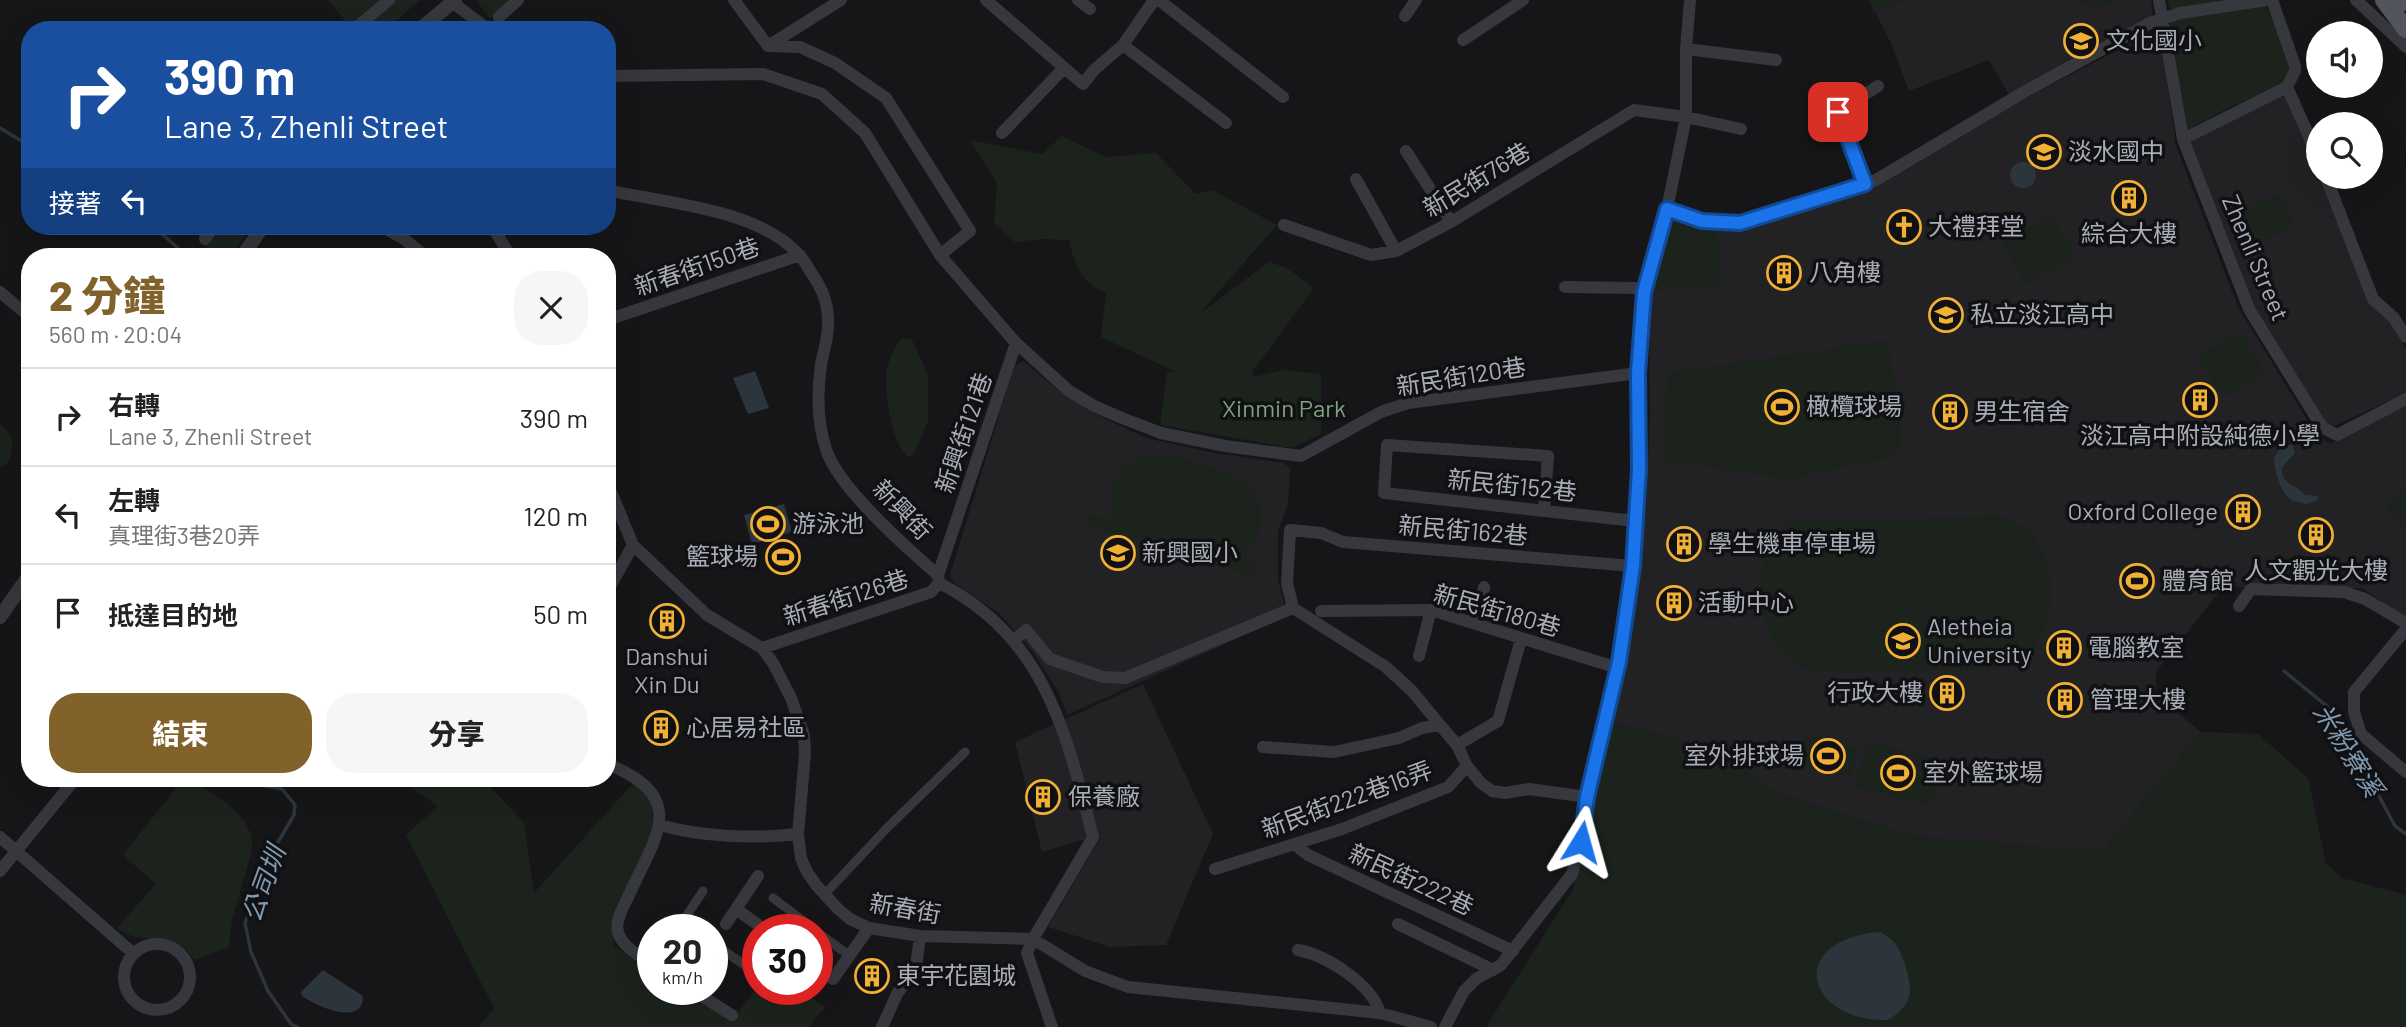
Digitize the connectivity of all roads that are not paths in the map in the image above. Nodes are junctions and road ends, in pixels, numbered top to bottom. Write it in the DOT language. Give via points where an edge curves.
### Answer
graph roads {
  1 [pos="389,0"];
  2 [pos="518,0"];
  3 [pos="734,0"];
  4 [pos="841,0"];
  5 [pos="986,0"];
  6 [pos="1078,0"];
  7 [pos="1154,0"];
  8 [pos="1160,0"];
  9 [pos="1416,0"];
  10 [pos="1523,0"];
  11 [pos="1690,0"];
  12 [pos="2159,0"];
  13 [pos="2269,0"];
  14 [pos="2356,0"];
  15 [pos="2384,0"];
  16 [pos="454,1"];
  17 [pos="1090,9"];
  18 [pos="1405,16"];
  19 [pos="499,17"];
  20 [pos="2163,17"];
  21 [pos="364,21"];
  22 [pos="430,21"];
  23 [pos="478,21"];
  24 [pos="2406,29"];
  25 [pos="1462,40"];
  26 [pos="1124,45"];
  27 [pos="768,46"];
  28 [pos="2406,47"];
  29 [pos="1686,49"];
  30 [pos="1776,60"];
  31 [pos="1063,69"];
  32 [pos="616,76"];
  33 [pos="1878,86"];
  34 [pos="2287,87"];
  35 [pos="1831,91"];
  36 [pos="1283,97"];
  37 [pos="1838,112"];
  38 [pos="1686,117"];
  39 [pos="1226,122"];
  40 [pos="1741,129"];
  41 [pos="2306,130"];
  42 [pos="1002,134"];
  43 [pos="2183,139"];
  44 [pos="1406,151"];
  45 [pos="1356,179"];
  46 [pos="1865,184"];
  47 [pos="2331,189"];
  48 [pos="616,192"];
  49 [pos="1667,209"];
  50 [pos="1451,222"];
  51 [pos="1284,225"];
  52 [pos="208,235"];
  53 [pos="397,235"];
  54 [pos="205,239"];
  55 [pos="415,248"];
  56 [pos="1396,251"];
  57 [pos="800,254"];
  58 [pos="940,255"];
  59 [pos="1564,287"];
  60 [pos="0,292"];
  61 [pos="1644,292"];
  62 [pos="21,310"];
  63 [pos="616,317"];
  64 [pos="2406,337"];
  65 [pos="1016,343"];
  66 [pos="1638,373"];
  67 [pos="2406,399"];
  68 [pos="616,504"];
  69 [pos="1544,510"];
  70 [pos="1635,521"];
  71 [pos="633,545"];
  72 [pos="1633,566"];
  73 [pos="616,576"];
  74 [pos="939,579"];
  75 [pos="21,587"];
  76 [pos="1484,587"];
  77 [pos="2239,606"];
  78 [pos="1293,608"];
  79 [pos="1431,610"];
  80 [pos="1321,611"];
  81 [pos="0,617"];
  82 [pos="2406,623"];
  83 [pos="1478,625"];
  84 [pos="2406,629"];
  85 [pos="1521,639"];
  86 [pos="1014,640"];
  87 [pos="762,648"];
  88 [pos="1419,656"];
  89 [pos="1618,668"];
  90 [pos="1440,725"];
  91 [pos="1457,745"];
  92 [pos="1263,747"];
  93 [pos="965,752"];
  94 [pos="1467,766"];
  95 [pos="616,769"];
  96 [pos="2406,772"];
  97 [pos="68,787"];
  98 [pos="1587,797"];
  99 [pos="660,825"];
  100 [pos="798,834"];
  101 [pos="0,837"];
  102 [pos="1294,844"];
  103 [pos="16,851"];
  104 [pos="1214,869"];
  105 [pos="0,871"];
  106 [pos="758,876"];
  107 [pos="703,891"];
  108 [pos="825,894"];
  109 [pos="773,898"];
  110 [pos="736,909"];
  111 [pos="688,914"];
  112 [pos="743,914"];
  113 [pos="794,914"];
  114 [pos="728,921"];
  115 [pos="1398,924"];
  116 [pos="869,928"];
  117 [pos="920,936"];
  118 [pos="1033,939"];
  119 [pos="833,943"];
  120 [pos="1298,950"];
  121 [pos="1513,951"];
  122 [pos="637,953"];
  123 [pos="134,954"];
  124 [pos="850,956"];
  125 [pos="1493,970"];
  126 [pos="833,978"];
  127 [pos="716,1005"];
  128 [pos="1380,1013"];
  129 [pos="732,1015"];
  130 [pos="882,1027"];
  131 [pos="1052,1027"];
  132 [pos="1430,1027"];
  133 [pos="1445,1027"];
  1 -- 21 [label="street"];
  2 -- 19 [label="street"];
  3 -- 27 [label="street"];
  4 -- 27 [label="street"];
  5 -- 31 [label="street"];
  6 -- 17 [label="street"];
  7 -- 26 [label="street"];
  8 -- 36 [label="street"];
  9 -- 18 [label="street"];
  10 -- 25 [label="street"];
  11 -- 29 [label="street"];
  12 -- 20 [label="street, Zhenli Street"];
  13 -- 20 [label="street"];
  13 -- 34 [label="street" via="2295,66"];
  14 -- 28 [label="street"];
  15 -- 24 [label="main road"];
  16 -- 22 [label="street"];
  16 -- 23 [label="street"];
  20 -- 43 [label="street, Zhenli Street"];
  20 -- 46 [label="street"];
  26 -- 31 [label="street" via="1083,85"];
  26 -- 39 [label="street"];
  27 -- 58 [label="street" via="800,47 835,63 886,98 970,231"];
  29 -- 30 [label="street"];
  29 -- 38 [label="street"];
  31 -- 42 [label="street"];
  32 -- 58 [label="street" via="763,74 822,94 865,134"];
  33 -- 37 [label="street"];
  34 -- 41 [label="street"];
  34 -- 43 [label="street"];
  35 -- 37 [label="street"];
  37 -- 46 [label="street"];
  38 -- 40 [label="street, 新民街76巷"];
  38 -- 49 [label="street"];
  38 -- 50 [label="street, 新民街76巷" via="1634,110"];
  43 -- 67 [label="street, Zhenli Street" via="2249,309 2322,427 2337,435"];
  44 -- 50 [label="street"];
  45 -- 56 [label="street"];
  46 -- 49 [label="street" via="1740,223 1702,221"];
  47 -- 64 [label="street" via="2373,299"];
  48 -- 57 [label="street, 新興街" via="729,214 773,234"];
  49 -- 61 [label="street"];
  50 -- 56 [label="street, 新民街76巷"];
  51 -- 56 [label="street, 新民街76巷" via="1371,255"];
  52 -- 54 [label="street"];
  53 -- 55 [label="street"];
  57 -- 63 [label="street, 新春街150巷"];
  57 -- 74 [label="street, 新興街" via="821,287 828,309 818,397 827,452 847,483 896,539"];
  58 -- 65 [label="street"];
  59 -- 61 [label="street"];
  60 -- 62 [label="street"];
  61 -- 66 [label="street"];
  65 -- 66 [label="street, 新民街120巷" via="1069,391 1122,418 1161,433 1301,456 1381,412 1408,403"];
  65 -- 74 [label="street, 新興街121巷"];
  66 -- 70 [label="street"];
  68 -- 71 [label="street, 新春街"];
  69 -- 69 [label="street, 新民街152巷" via="1384,492 1387,445 1548,456"];
  69 -- 70 [label="street, 新民街152巷"];
  70 -- 72 [label="street"];
  71 -- 73 [label="street"];
  71 -- 87 [label="street, 新春街" via="707,615"];
  72 -- 78 [label="street, 新民街162巷" via="1343,542 1321,533 1290,530 1287,583"];
  72 -- 89 [label="street"];
  74 -- 86 [label="street, 新興街" via="979,607"];
  74 -- 87 [label="street, 新春街126巷" via="931,592"];
  75 -- 81 [label="street"];
  76 -- 83 [label="street"];
  77 -- 82 [label="street" via="2251,589 2344,592"];
  78 -- 86 [label="street" via="1125,678 1103,677 1049,659 1026,630"];
  78 -- 90 [label="street" via="1386,667"];
  79 -- 80 [label="street, 新民街180巷"];
  79 -- 83 [label="street, 新民街180巷"];
  79 -- 88 [label="street"];
  83 -- 85 [label="street, 新民街180巷"];
  84 -- 96 [label="street" via="2354,692 2361,734"];
  85 -- 89 [label="street, 新民街180巷"];
  85 -- 91 [label="street" via="1498,721"];
  86 -- 118 [label="street, 新興街" via="1054,705 1072,753 1093,837"];
  87 -- 100 [label="street, 新春街" via="780,676 804,735"];
  89 -- 98 [label="street"];
  90 -- 91 [label="street, 新民街222巷16弄"];
  90 -- 92 [label="street, 新民街222巷16弄" via="1334,752"];
  91 -- 94 [label="street, 新民街222巷16弄"];
  93 -- 108 [label="street"];
  94 -- 98 [label="street" via="1492,791 1530,789"];
  94 -- 102 [label="street, 新民街222巷16弄" via="1448,787"];
  95 -- 99 [label="street" via="648,786 657,800"];
  97 -- 103 [label="street"];
  98 -- 121 [label="street" via="1572,874"];
  99 -- 100 [label="street" via="695,832"];
  99 -- 122 [label="street" via="620,912 617,931"];
  100 -- 108 [label="street, 新春街" via="807,872"];
  101 -- 103 [label="street"];
  102 -- 104 [label="street, 新民街222巷16弄"];
  102 -- 121 [label="street, 新民街222巷" via="1308,855"];
  103 -- 105 [label="street"];
  103 -- 123 [label="street"];
  106 -- 110 [label="street"];
  107 -- 111 [label="street"];
  108 -- 116 [label="street, 新春街" via="850,919"];
  109 -- 113 [label="street"];
  110 -- 112 [label="street"];
  110 -- 114 [label="street"];
  115 -- 125 [label="street"];
  116 -- 117 [label="street, 新春街"];
  116 -- 124 [label="street"];
  117 -- 118 [label="street, 新春街"];
  117 -- 130 [label="street" via="916,967"];
  118 -- 128 [label="street" via="1085,971 1128,987"];
  118 -- 131 [label="street" via="1027,953"];
  119 -- 124 [label="street"];
  120 -- 128 [label="street" via="1349,974"];
  121 -- 125 [label="street"];
  123 -- 123 [label="street" via="124,974 130,996 138,1004 160,1010 180,1000 190,972 180,954 162,944"];
  124 -- 126 [label="street"];
  125 -- 133 [label="street" via="1464,991"];
  127 -- 129 [label="street"];
  128 -- 132 [label="street"];
}
